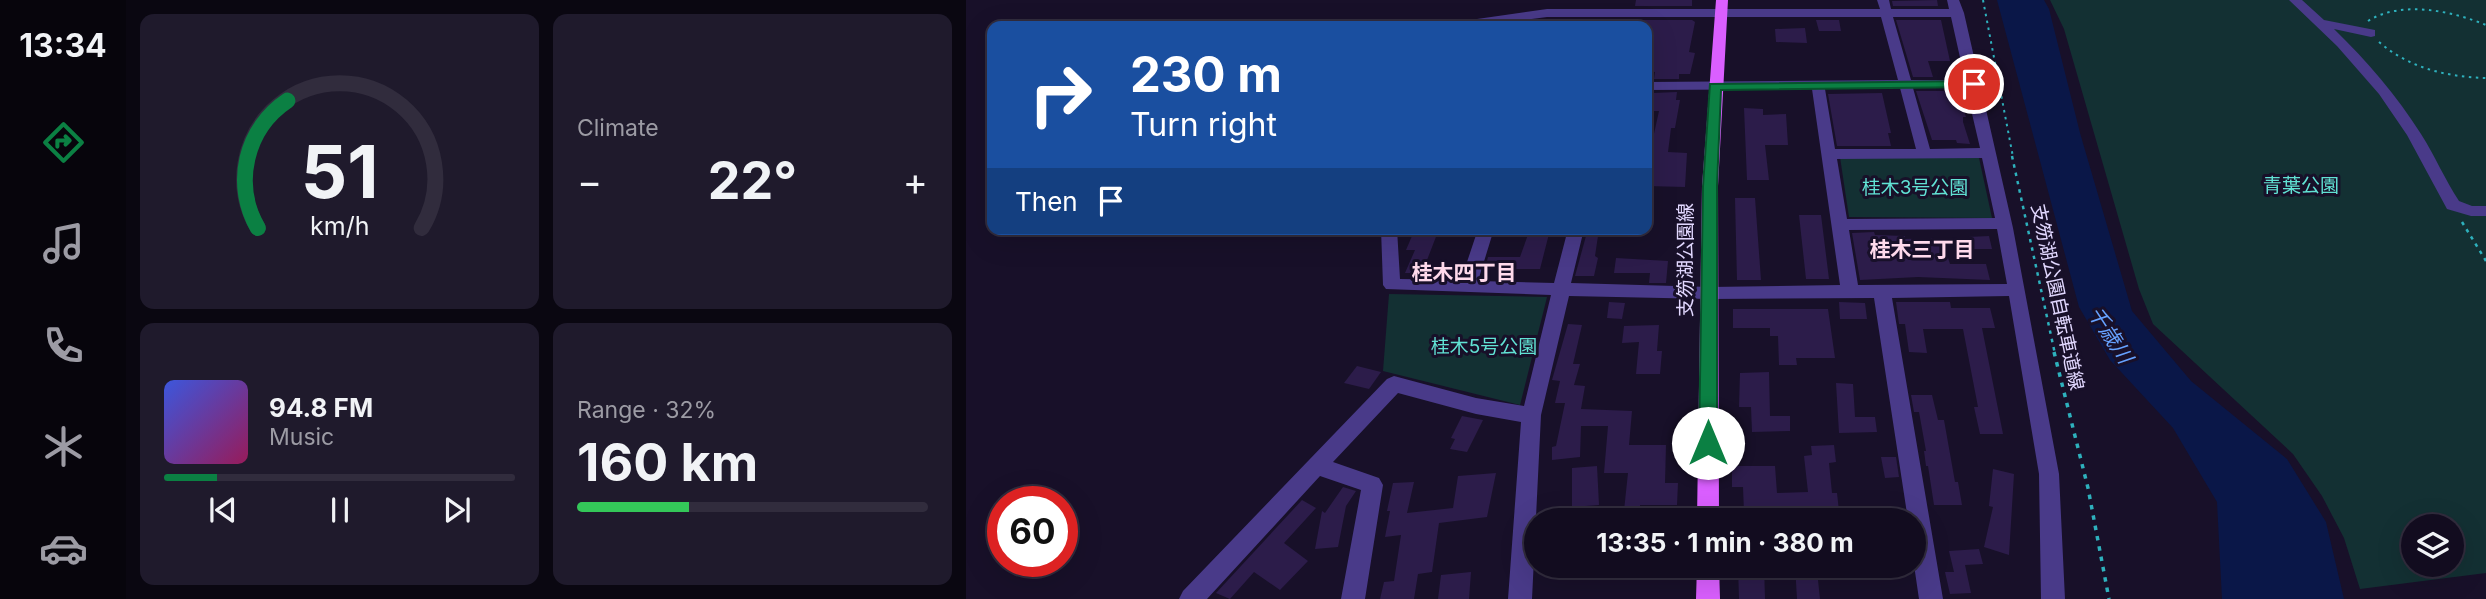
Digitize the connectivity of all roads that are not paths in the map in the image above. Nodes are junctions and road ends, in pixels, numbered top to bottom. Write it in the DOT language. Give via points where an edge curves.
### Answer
graph roads {
  1 [pos="1551,0"];
  2 [pos="2295,0"];
  3 [pos="1722,6"];
  4 [pos="1807,7"];
  5 [pos="1885,7"];
  6 [pos="1956,7"];
  7 [pos="1548,13"];
  8 [pos="1628,13"];
  9 [pos="1490,21"];
  10 [pos="2323,23"];
  11 [pos="2371,33"];
  12 [pos="1974,84"];
  13 [pos="1906,85"];
  14 [pos="1652,86"];
  15 [pos="1715,86"];
  16 [pos="1818,86"];
  17 [pos="1924,153"];
  18 [pos="1989,153"];
  19 [pos="1828,154"];
  20 [pos="2486,211"];
  21 [pos="2004,223"];
  22 [pos="1840,225"];
  23 [pos="1389,235"];
  24 [pos="1484,235"];
  25 [pos="1575,235"];
  26 [pos="1467,287"];
  27 [pos="1562,290"];
  28 [pos="2016,290"];
  29 [pos="1882,291"];
  30 [pos="1850,292"];
  31 [pos="1710,293"];
  32 [pos="1531,415"];
  33 [pos="1317,466"];
  34 [pos="1708,508"];
  35 [pos="1708,578"];
  36 [pos="1191,599"];
  37 [pos="1353,599"];
  38 [pos="1520,599"];
  39 [pos="1708,599"];
  40 [pos="1931,599"];
  41 [pos="2053,599"];
  1 -- 7 [label="street"];
  2 -- 10 [label="street"];
  3 -- 4 [label="street"];
  3 -- 8 [label="street"];
  3 -- 15 [label="main road, 支笏湖公園線"];
  4 -- 5 [label="street"];
  5 -- 6 [label="street"];
  5 -- 13 [label="street"];
  6 -- 12 [label="street"];
  7 -- 8 [label="street"];
  7 -- 9 [label="street"];
  10 -- 11 [label="street"];
  10 -- 20 [label="street" via="2383,88 2453,205"];
  12 -- 13 [label="street"];
  12 -- 18 [label="street"];
  13 -- 16 [label="street"];
  13 -- 17 [label="street"];
  14 -- 15 [label="street"];
  15 -- 16 [label="street"];
  15 -- 31 [label="main road, 支笏湖公園線"];
  16 -- 19 [label="street"];
  17 -- 18 [label="street"];
  17 -- 19 [label="street"];
  18 -- 21 [label="street"];
  19 -- 22 [label="street"];
  21 -- 22 [label="street"];
  21 -- 28 [label="street"];
  22 -- 30 [label="street"];
  23 -- 26 [label="street" via="1392,285"];
  24 -- 26 [label="street"];
  25 -- 27 [label="street"];
  26 -- 27 [label="street"];
  27 -- 31 [label="street"];
  27 -- 32 [label="street"];
  28 -- 29 [label="street"];
  28 -- 41 [label="street" via="2049,474"];
  29 -- 30 [label="street"];
  29 -- 40 [label="street"];
  30 -- 31 [label="street"];
  31 -- 34 [label="main road, 支笏湖公園線"];
  32 -- 33 [label="street" via="1394,384"];
  32 -- 38 [label="street"];
  33 -- 36 [label="street"];
  33 -- 37 [label="street" via="1372,485"];
  35 -- 39 [label="main road"];
}
